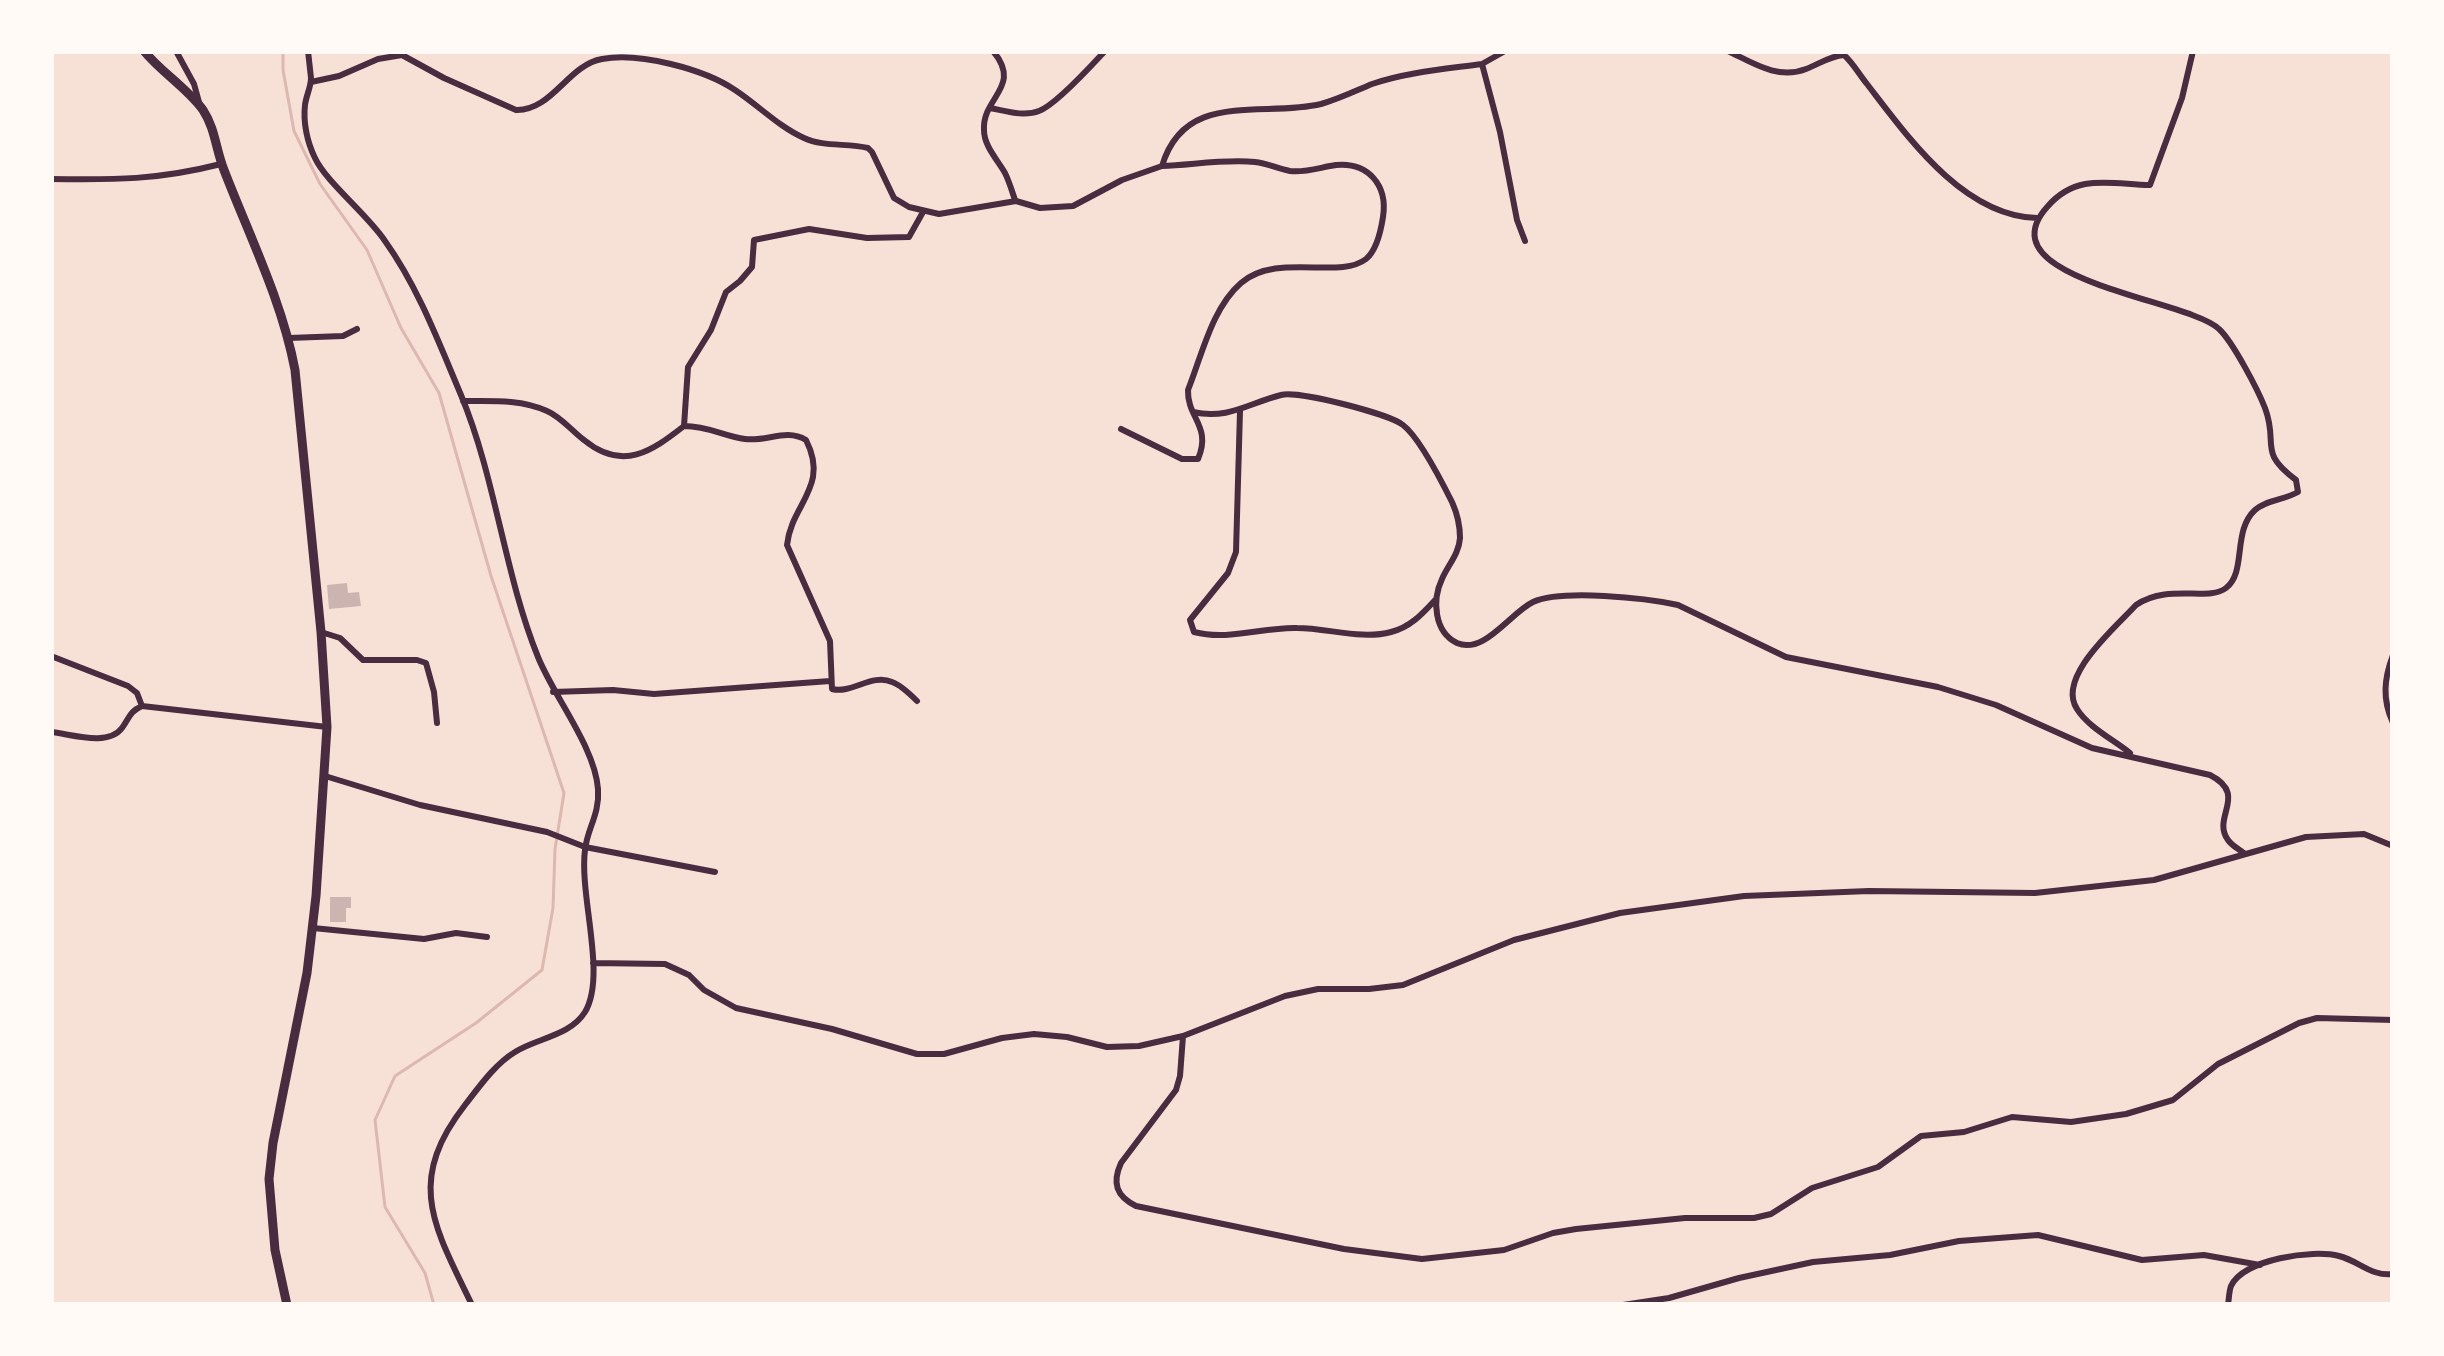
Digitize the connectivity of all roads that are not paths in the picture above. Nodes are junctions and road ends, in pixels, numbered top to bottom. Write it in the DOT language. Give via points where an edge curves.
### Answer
graph roads {
  1 [pos="144,51"];
  2 [pos="176,51"];
  3 [pos="308,51"];
  4 [pos="993,51"];
  5 [pos="1105,51"];
  6 [pos="1505,51"];
  7 [pos="1728,51"];
  8 [pos="2193,51"];
  9 [pos="1482,64"];
  10 [pos="311,82"];
  11 [pos="201,107"];
  12 [pos="990,108"];
  13 [pos="221,164"];
  14 [pos="1162,166"];
  15 [pos="51,179"];
  16 [pos="1016,201"];
  17 [pos="923,212"];
  18 [pos="2037,218"];
  19 [pos="1525,241"];
  20 [pos="357,329"];
  21 [pos="289,338"];
  22 [pos="463,400"];
  23 [pos="1240,411"];
  24 [pos="1193,412"];
  25 [pos="684,426"];
  26 [pos="1121,429"];
  27 [pos="1436,599"];
  28 [pos="321,632"];
  29 [pos="51,656"];
  30 [pos="2393,656"];
  31 [pos="830,681"];
  32 [pos="553,692"];
  33 [pos="917,701"];
  34 [pos="142,706"];
  35 [pos="437,723"];
  36 [pos="2393,723"];
  37 [pos="327,727"];
  38 [pos="51,732"];
  39 [pos="2136,758"];
  40 [pos="325,776"];
  41 [pos="2393,846"];
  42 [pos="585,847"];
  43 [pos="2245,854"];
  44 [pos="715,872"];
  45 [pos="313,928"];
  46 [pos="488,938"];
  47 [pos="593,963"];
  48 [pos="2393,1020"];
  49 [pos="1183,1036"];
  50 [pos="2260,1264"];
  51 [pos="2393,1274"];
  52 [pos="287,1305"];
  53 [pos="472,1305"];
  54 [pos="1463,1305"];
  55 [pos="1599,1305"];
  56 [pos="1623,1305"];
  57 [pos="2228,1305"];
  1 -- 11 [label="main road"];
  2 -- 11 [label="street"];
  3 -- 10 [label="street"];
  4 -- 12 [label="street" via="1004,81"];
  5 -- 12 [label="street" via="1041,111"];
  6 -- 9 [label="street"];
  7 -- 18 [label="street" via="1786,73 1844,55 1944,175 1989,204"];
  8 -- 18 [label="street" via="2150,185 2081,183"];
  9 -- 14 [label="street" via="1397,77 1313,106 1216,114 1179,133"];
  9 -- 19 [label="street"];
  10 -- 17 [label="street" via="402,55 524,111 601,59 671,63 723,83 805,139 868,148 894,198"];
  10 -- 22 [label="street" via="305,127 316,161 397,258"];
  11 -- 13 [label="main road"];
  12 -- 16 [label="street" via="986,142"];
  13 -- 15 [label="street" via="172,177"];
  13 -- 21 [label="main road"];
  14 -- 16 [label="street" via="1073,206"];
  14 -- 24 [label="street" via="1257,162 1303,172 1352,165 1375,177 1384,205 1365,260 1282,266 1238,285 1188,390"];
  16 -- 17 [label="street"];
  17 -- 25 [label="street" via="909,237 809,229 754,240 752,267 726,292 688,367"];
  18 -- 39 [label="street" via="2038,249 2053,265 2218,328 2264,406 2275,463 2298,486 2247,518 2224,590 2145,598 2080,668 2075,707"];
  20 -- 21 [label="street"];
  21 -- 28 [label="main road"];
  22 -- 25 [label="street" via="546,410 589,445 617,455 655,449"];
  22 -- 32 [label="street"];
  23 -- 24 [label="street"];
  23 -- 27 [label="street" via="1294,393 1406,427 1458,521 1460,541"];
  23 -- 27 [label="street" via="1236,552 1190,620 1194,632 1292,627 1378,635 1418,619"];
  24 -- 26 [label="street" via="1202,439 1194,460"];
  25 -- 31 [label="street" via="750,440 806,440 814,481 787,545 830,641"];
  27 -- 39 [label="street" via="1442,632 1467,646 1545,597 1659,601 1786,657 1938,687"];
  28 -- 35 [label="street" via="363,659 426,663"];
  28 -- 37 [label="main road"];
  29 -- 34 [label="street" via="128,686"];
  30 -- 36 [label="street" via="2384,683"];
  31 -- 32 [label="street" via="654,694"];
  31 -- 33 [label="street" via="841,692 889,680"];
  32 -- 42 [label="street" via="598,789"];
  34 -- 37 [label="street"];
  34 -- 38 [label="street" via="113,736"];
  37 -- 40 [label="main road"];
  39 -- 43 [label="street" via="2225,784 2224,830"];
  40 -- 42 [label="street"];
  40 -- 45 [label="main road"];
  41 -- 43 [label="street" via="2364,834 2306,837"];
  42 -- 44 [label="street"];
  42 -- 47 [label="street"];
  43 -- 49 [label="street" via="2154,880 2035,893 1744,896 1620,913 1514,940 1403,985 1285,996"];
  45 -- 46 [label="street"];
  45 -- 52 [label="main road" via="269,1179"];
  47 -- 49 [label="street" via="665,964 736,1008 917,1054 1034,1034 1107,1047"];
  47 -- 53 [label="street" via="593,986 576,1023 512,1053 436,1151 435,1222"];
  48 -- 49 [label="street" via="2300,1023 2218,1064 2174,1100 2126,1114 2071,1122 2012,1117 1921,1136 1878,1167 1812,1188 1771,1214 1576,1229 1435,1259 1344,1249 1124,1200 1115,1176 1176,1090"];
  50 -- 51 [label="street" via="2311,1253"];
  50 -- 56 [label="street" via="2204,1256 2142,1260 2018,1236 1814,1262"];
  50 -- 57 [label="street" via="2229,1288"];
  54 -- 55 [label="street"];
}
